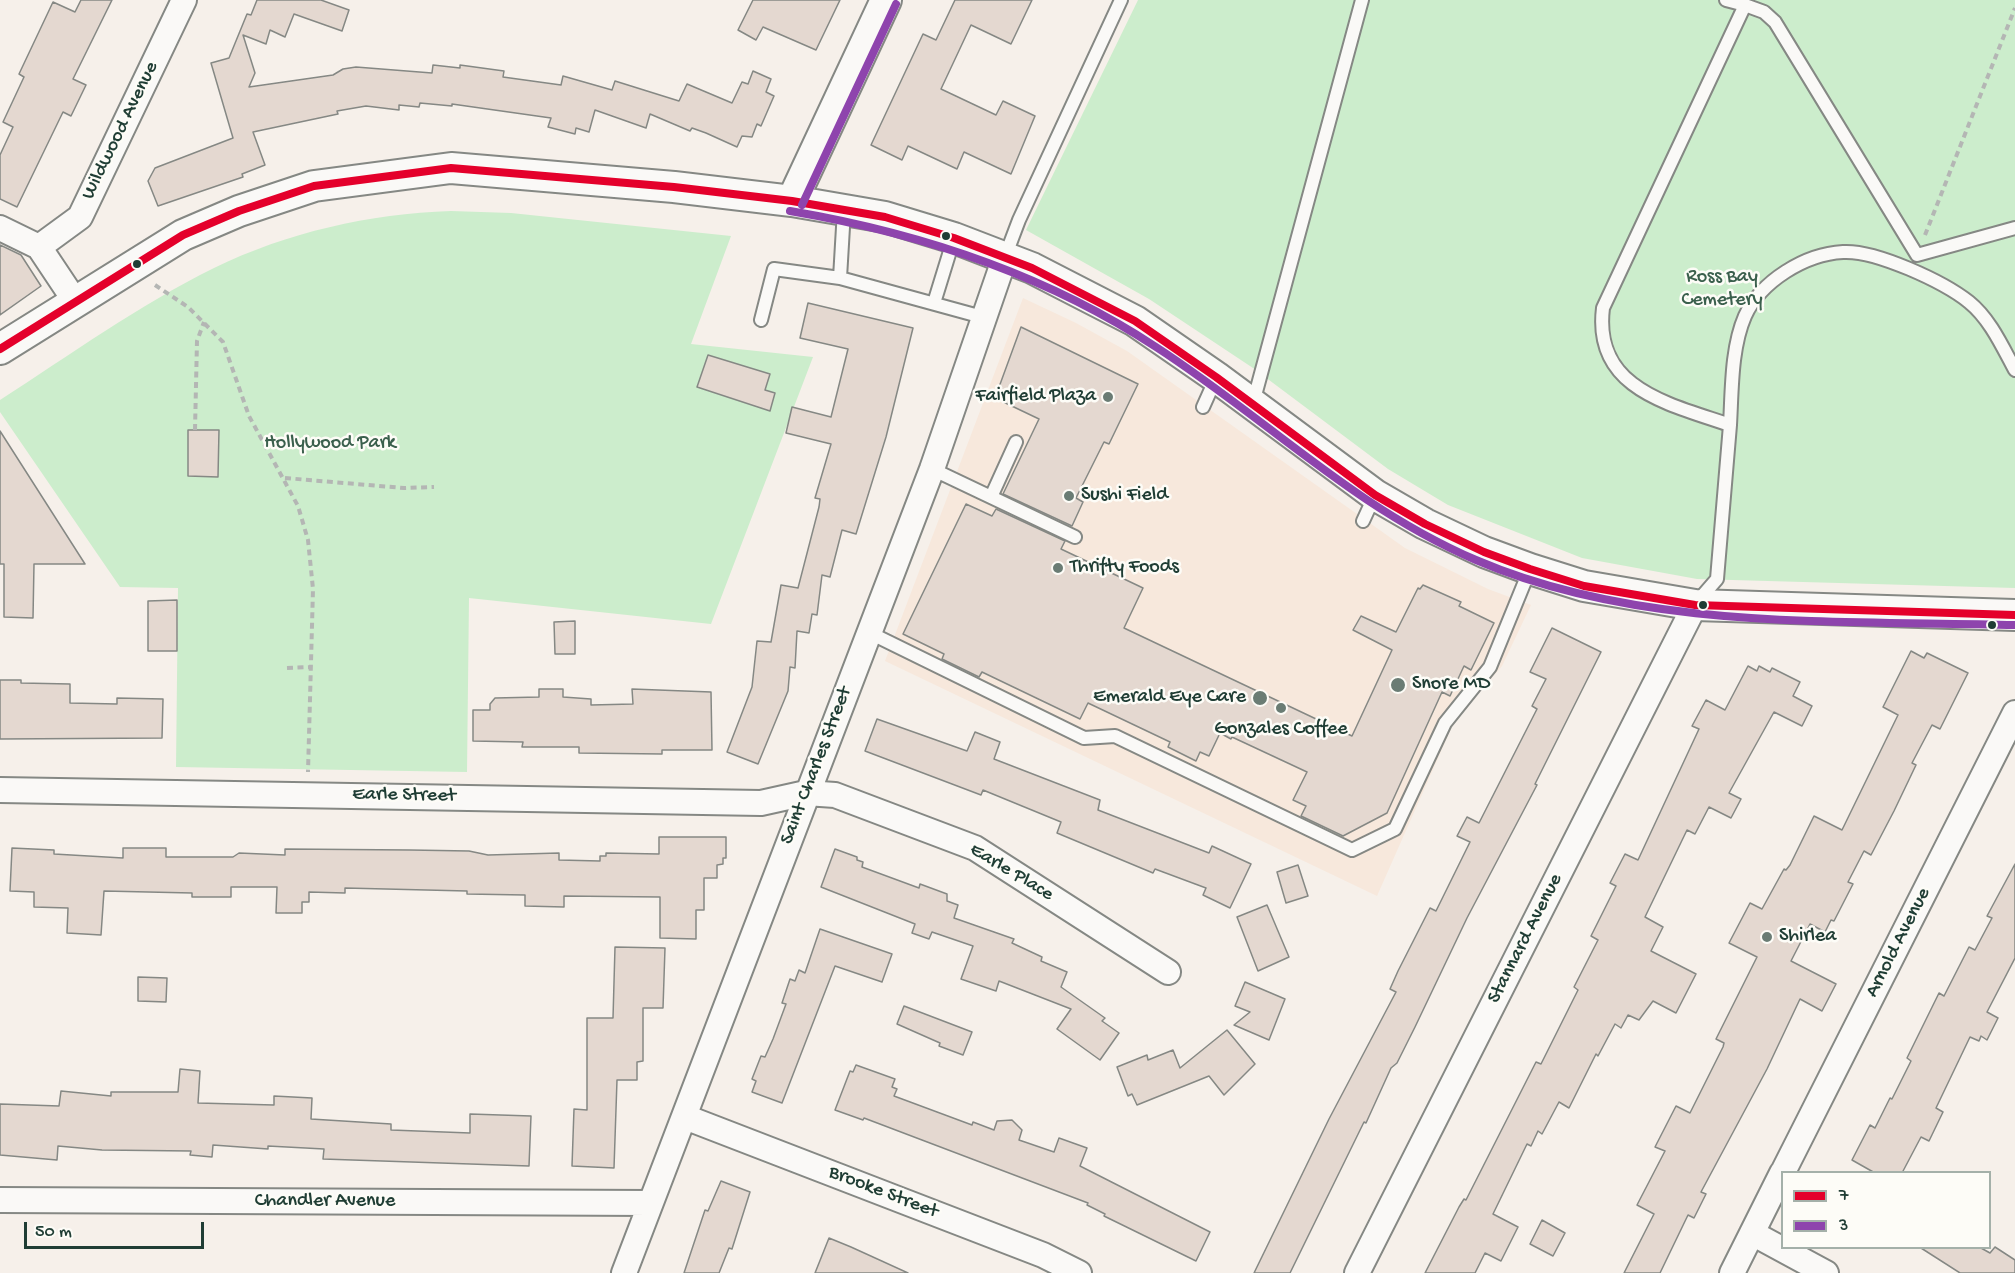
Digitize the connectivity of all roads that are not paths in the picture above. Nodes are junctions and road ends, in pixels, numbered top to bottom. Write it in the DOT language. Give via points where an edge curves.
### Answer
graph roads {
  1 [pos="184,0"];
  2 [pos="886,0"];
  3 [pos="1121,0"];
  4 [pos="1362,0"];
  5 [pos="1726,0"];
  6 [pos="1744,5"];
  7 [pos="792,201"];
  8 [pos="844,209"];
  9 [pos="0,228"];
  10 [pos="2015,228"];
  11 [pos="954,238"];
  12 [pos="39,247"];
  13 [pos="1917,255"];
  14 [pos="1005,257"];
  15 [pos="1911,270"];
  16 [pos="840,278"];
  17 [pos="75,301"];
  18 [pos="934,303"];
  19 [pos="986,318"];
  20 [pos="761,320"];
  21 [pos="0,350"];
  22 [pos="2015,370"];
  23 [pos="1216,377"];
  24 [pos="1252,404"];
  25 [pos="1203,407"];
  26 [pos="1730,425"];
  27 [pos="1016,442"];
  28 [pos="932,469"];
  29 [pos="991,497"];
  30 [pos="1075,537"];
  31 [pos="1530,569"];
  32 [pos="1695,604"];
  33 [pos="2015,615"];
  34 [pos="868,632"];
  35 [pos="2015,713"];
  36 [pos="0,790"];
  37 [pos="806,793"];
  38 [pos="1168,972"];
  39 [pos="684,1117"];
  40 [pos="1784,1171"];
  41 [pos="1781,1177"];
  42 [pos="0,1200"];
  43 [pos="650,1203"];
  44 [pos="1752,1233"];
  45 [pos="1781,1249"];
  46 [pos="1782,1249"];
  47 [pos="624,1273"];
  48 [pos="1079,1273"];
  49 [pos="1357,1273"];
  50 [pos="1732,1273"];
  51 [pos="1826,1273"];
  1 -- 12 [label="street, Wildwood Avenue" via="80,217"];
  2 -- 7 [label="street"];
  3 -- 14 [label="lane"];
  4 -- 24 [label="lane"];
  5 -- 6 [label="lane"];
  6 -- 13 [label="lane" via="1764,12 1775,22"];
  6 -- 26 [label="lane" via="1603,308 1600,329 1605,348 1626,379 1658,400"];
  7 -- 8 [label="street"];
  7 -- 17 [label="street" via="451,168 314,186 183,235"];
  8 -- 11 [label="street"];
  8 -- 16 [label="lane"];
  9 -- 12 [label="street"];
  10 -- 13 [label="lane"];
  11 -- 14 [label="street"];
  11 -- 18 [label="lane"];
  12 -- 17 [label="street"];
  13 -- 15 [label="lane"];
  14 -- 19 [label="street, Saint Charles Street"];
  14 -- 23 [label="street" via="1135,321"];
  15 -- 22 [label="lane" via="1974,307 1985,318"];
  15 -- 26 [label="lane" via="1883,258 1844,252 1812,259 1779,276 1756,297 1744,318"];
  16 -- 18 [label="lane"];
  16 -- 20 [label="lane" via="774,269"];
  17 -- 21 [label="street"];
  18 -- 19 [label="lane"];
  19 -- 28 [label="street, Saint Charles Street"];
  23 -- 24 [label="street"];
  23 -- 25 [label="lane"];
  24 -- 31 [label="street" via="1369,508"];
  26 -- 32 [label="lane" via="1717,579"];
  27 -- 29 [label="lane"];
  28 -- 29 [label="lane"];
  28 -- 34 [label="street, Saint Charles Street"];
  29 -- 30 [label="lane"];
  31 -- 32 [label="street" via="1584,586"];
  31 -- 34 [label="lane" via="1490,667 1445,723 1395,829 1352,850 1115,736 1084,738"];
  32 -- 33 [label="street"];
  32 -- 49 [label="street, Stannard Avenue"];
  34 -- 37 [label="street, Saint Charles Street"];
  35 -- 40 [label="street, Arnold Avenue"];
  36 -- 37 [label="street, Earle Street" via="761,803"];
  37 -- 38 [label="street, Earle Place" via="835,795 975,848"];
  37 -- 39 [label="street, Saint Charles Street"];
  39 -- 43 [label="street, Saint Charles Street"];
  39 -- 48 [label="street, Brooke Street" via="1043,1255"];
  41 -- 44 [label="street, Arnold Avenue"];
  42 -- 43 [label="street, Chandler Avenue"];
  43 -- 47 [label="street, Saint Charles Street"];
  44 -- 45 [label="street"];
  44 -- 50 [label="street, Arnold Avenue"];
  46 -- 51 [label="street"];
}
